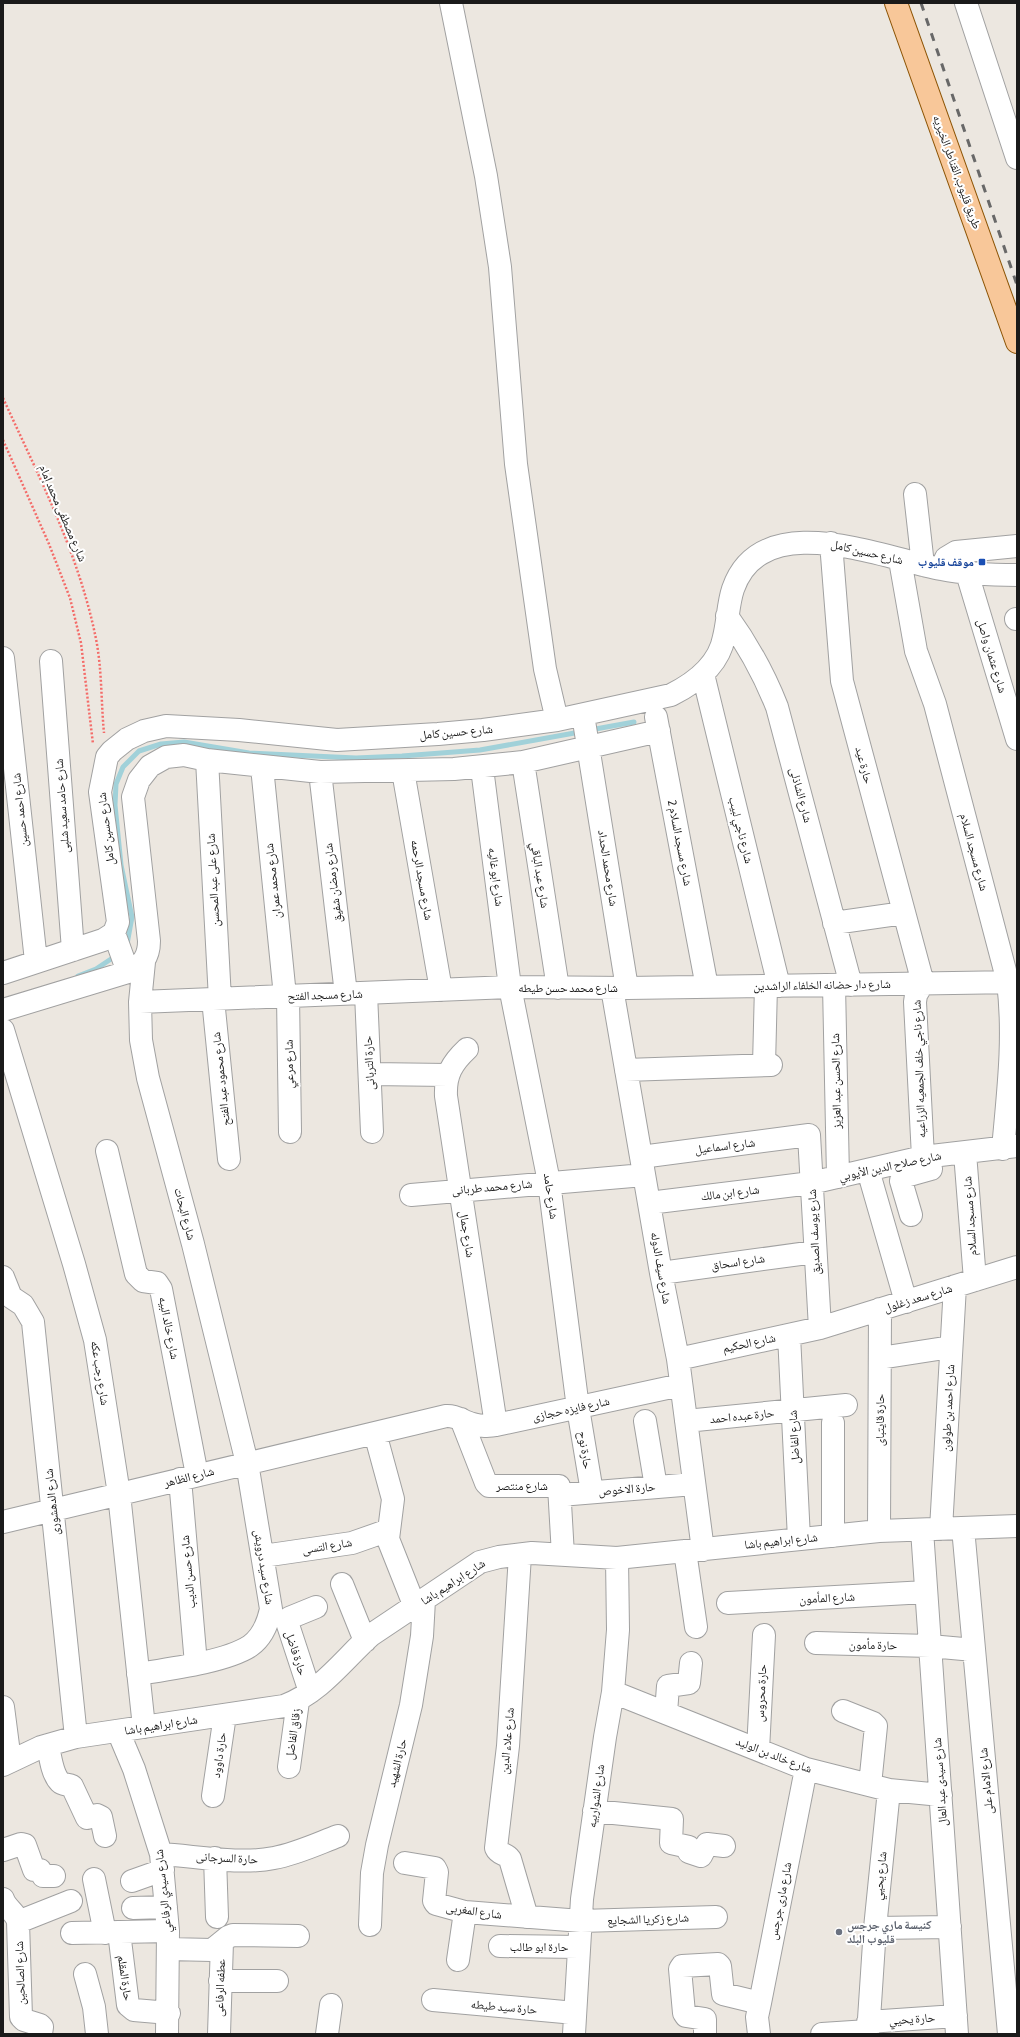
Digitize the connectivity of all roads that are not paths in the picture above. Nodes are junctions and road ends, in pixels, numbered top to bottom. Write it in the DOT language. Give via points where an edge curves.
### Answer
graph roads {
  1 [pos="451,3"];
  2 [pos="896,3"];
  3 [pos="966,3"];
  4 [pos="1012,132"];
  5 [pos="1017,158"];
  6 [pos="1017,342"];
  7 [pos="915,494"];
  8 [pos="831,543"];
  9 [pos="1017,546"];
  10 [pos="900,560"];
  11 [pos="932,567"];
  12 [pos="967,573"];
  13 [pos="1017,574"];
  14 [pos="727,616"];
  15 [pos="3,658"];
  16 [pos="51,661"];
  17 [pos="703,674"];
  18 [pos="653,700"];
  19 [pos="583,715"];
  20 [pos="556,720"];
  21 [pos="659,731"];
  22 [pos="1017,739"];
  23 [pos="589,748"];
  24 [pos="207,760"];
  25 [pos="523,762"];
  26 [pos="262,767"];
  27 [pos="482,768"];
  28 [pos="403,771"];
  29 [pos="320,772"];
  30 [pos="904,913"];
  31 [pos="834,923"];
  32 [pos="114,933"];
  33 [pos="73,950"];
  34 [pos="36,962"];
  35 [pos="136,967"];
  36 [pos="3,973"];
  37 [pos="1013,982"];
  38 [pos="923,983"];
  39 [pos="843,985"];
  40 [pos="773,986"];
  41 [pos="510,987"];
  42 [pos="707,987"];
  43 [pos="558,988"];
  44 [pos="619,988"];
  45 [pos="441,990"];
  46 [pos="356,993"];
  47 [pos="286,996"];
  48 [pos="216,999"];
  49 [pos="140,1002"];
  50 [pos="3,1010"];
  51 [pos="3,1030"];
  52 [pos="467,1049"];
  53 [pos="626,1070"];
  54 [pos="370,1074"];
  55 [pos="448,1075"];
  56 [pos="290,1132"];
  57 [pos="372,1132"];
  58 [pos="809,1136"];
  59 [pos="1010,1147"];
  60 [pos="107,1151"];
  61 [pos="966,1156"];
  62 [pos="923,1157"];
  63 [pos="229,1159"];
  64 [pos="642,1166"];
  65 [pos="868,1170"];
  66 [pos="838,1177"];
  67 [pos="549,1182"];
  68 [pos="811,1183"];
  69 [pos="460,1190"];
  70 [pos="411,1195"];
  71 [pos="649,1203"];
  72 [pos="911,1215"];
  73 [pos="815,1252"];
  74 [pos="1017,1267"];
  75 [pos="661,1273"];
  76 [pos="3,1277"];
  77 [pos="965,1283"];
  78 [pos="906,1302"];
  79 [pos="880,1309"];
  80 [pos="820,1328"];
  81 [pos="789,1335"];
  82 [pos="951,1347"];
  83 [pos="678,1358"];
  84 [pos="880,1358"];
  85 [pos="681,1386"];
  86 [pos="846,1405"];
  87 [pos="578,1408"];
  88 [pos="793,1410"];
  89 [pos="461,1419"];
  90 [pos="645,1421"];
  91 [pos="686,1421"];
  92 [pos="833,1423"];
  93 [pos="496,1425"];
  94 [pos="375,1433"];
  95 [pos="247,1463"];
  96 [pos="189,1477"];
  97 [pos="694,1484"];
  98 [pos="656,1487"];
  99 [pos="592,1492"];
  100 [pos="119,1494"];
  101 [pos="560,1495"];
  102 [pos="52,1510"];
  103 [pos="3,1522"];
  104 [pos="1017,1526"];
  105 [pos="963,1528"];
  106 [pos="932,1529"];
  107 [pos="389,1530"];
  108 [pos="879,1531"];
  109 [pos="833,1536"];
  110 [pos="799,1539"];
  111 [pos="694,1551"];
  112 [pos="520,1555"];
  113 [pos="563,1555"];
  114 [pos="263,1556"];
  115 [pos="617,1558"];
  116 [pos="342,1584"];
  117 [pos="926,1592"];
  118 [pos="419,1603"];
  119 [pos="728,1603"];
  120 [pos="316,1607"];
  121 [pos="696,1627"];
  122 [pos="764,1635"];
  123 [pos="365,1641"];
  124 [pos="816,1643"];
  125 [pos="930,1646"];
  126 [pos="974,1650"];
  127 [pos="691,1663"];
  128 [pos="196,1664"];
  129 [pos="138,1674"];
  130 [pos="613,1692"];
  131 [pos="304,1697"];
  132 [pos="3,1707"];
  133 [pos="843,1711"];
  134 [pos="666,1713"];
  135 [pos="225,1715"];
  136 [pos="144,1727"];
  137 [pos="118,1731"];
  138 [pos="76,1737"];
  139 [pos="48,1745"];
  140 [pos="758,1750"];
  141 [pos="6,1753"];
  142 [pos="288,1767"];
  143 [pos="806,1769"];
  144 [pos="880,1788"];
  145 [pos="941,1795"];
  146 [pos="213,1796"];
  147 [pos="594,1811"];
  148 [pos="105,1836"];
  149 [pos="338,1836"];
  150 [pos="724,1846"];
  151 [pos="3,1850"];
  152 [pos="215,1858"];
  153 [pos="162,1862"];
  154 [pos="405,1863"];
  155 [pos="54,1876"];
  156 [pos="94,1879"];
  157 [pos="132,1881"];
  158 [pos="3,1899"];
  159 [pos="71,1901"];
  160 [pos="166,1907"];
  161 [pos="133,1908"];
  162 [pos="465,1912"];
  163 [pos="217,1917"];
  164 [pos="527,1917"];
  165 [pos="716,1917"];
  166 [pos="580,1921"];
  167 [pos="370,1925"];
  168 [pos="13,1927"];
  169 [pos="950,1927"];
  170 [pos="875,1928"];
  171 [pos="112,1932"];
  172 [pos="72,1933"];
  173 [pos="298,1936"];
  174 [pos="168,1940"];
  175 [pos="222,1942"];
  176 [pos="500,1946"];
  177 [pos="579,1946"];
  178 [pos="458,1960"];
  179 [pos="85,1974"];
  180 [pos="220,1981"];
  181 [pos="277,1981"];
  182 [pos="433,2000"];
  183 [pos="760,2003"];
  184 [pos="331,2005"];
  185 [pos="575,2013"];
  186 [pos="168,2024"];
  187 [pos="957,2025"];
  188 [pos="868,2029"];
  189 [pos="41,2034"];
  190 [pos="97,2034"];
  191 [pos="219,2034"];
  192 [pos="327,2034"];
  193 [pos="574,2034"];
  194 [pos="705,2034"];
  195 [pos="759,2034"];
  196 [pos="822,2034"];
  197 [pos="1009,2034"];
  1 -- 20 [label="street" via="486,176 500,267 516,464 545,669"];
  2 -- 6 [label="main road, طريق قليوب, القناطر الخيريه"];
  3 -- 4 [label="street"];
  4 -- 5 [label="street"];
  7 -- 11 [label="street"];
  8 -- 10 [label="street, شارع حسين كامل"];
  8 -- 14 [label="street, شارع حسين كامل" via="794,544 762,553 748,562 733,589"];
  8 -- 30 [label="street, حارة عيد" via="842,682"];
  9 -- 11 [label="street" via="956,552"];
  10 -- 11 [label="street, شارع حسين كامل"];
  10 -- 37 [label="street, شارع مسجد السلام" via="916,651 935,704"];
  11 -- 12 [label="street, شارع حسين كامل"];
  12 -- 13 [label="street, شارع حسين كامل"];
  12 -- 22 [label="street, شارع عثمان واصل"];
  14 -- 17 [label="street, شارع حسين كامل" via="724,638 716,657"];
  14 -- 31 [label="street, شارع الشاذلى" via="764,675 777,707"];
  15 -- 34 [label="street, شارع احمد حسين"];
  16 -- 33 [label="street, شارع حامد سعيد شلبى"];
  17 -- 18 [label="street, شارع حسين كامل" via="682,690"];
  17 -- 40 [label="street, شارع ناجي لبيب"];
  18 -- 19 [label="street, شارع حسين كامل"];
  18 -- 21 [label="street, شارع مسجد السلام 2"];
  19 -- 20 [label="street, شارع حسين كامل"];
  19 -- 23 [label="street, شارع محمد الحداد"];
  20 -- 32 [label="street, شارع حسين كامل" via="483,730 337,740 166,726 144,731 127,739 112,751 101,753 100,792 118,922"];
  21 -- 23 [label="street"];
  21 -- 42 [label="street, شارع مسجد السلام 2"];
  23 -- 25 [label="street"];
  23 -- 44 [label="street, شارع محمد الحداد"];
  24 -- 26 [label="street"];
  24 -- 35 [label="street" via="184,756 166,757 150,766 139,780 133,797 149,941 148,956"];
  24 -- 48 [label="street, شارع على عبد المحسن"];
  25 -- 27 [label="street"];
  25 -- 43 [label="street, شارع عبد الباقي"];
  26 -- 29 [label="street"];
  26 -- 47 [label="street, شارع محمد عمران"];
  27 -- 28 [label="street"];
  27 -- 41 [label="street, شارع ابو غاليه"];
  28 -- 29 [label="street"];
  28 -- 45 [label="street, شارع مسجد الرحمه"];
  29 -- 46 [label="street, شارع رمضان شفيق"];
  30 -- 31 [label="street"];
  30 -- 38 [label="street, حارة عيد"];
  31 -- 39 [label="street, شارع الشاذلى"];
  32 -- 33 [label="street" via="103,940"];
  32 -- 35 [label="street"];
  33 -- 34 [label="street"];
  34 -- 36 [label="street"];
  35 -- 49 [label="street, شارع البحات"];
  35 -- 50 [label="street"];
  37 -- 38 [label="street, شارع دار حضانه الخلفاء الراشدين"];
  37 -- 59 [label="street, شارع مسجد السلام"];
  38 -- 39 [label="street, شارع دار حضانه الخلفاء الراشدين"];
  38 -- 62 [label="street, شارع ناجي خلف الجمعيه الزراعيه" via="915,1002"];
  39 -- 40 [label="street, شارع دار حضانه الخلفاء الراشدين"];
  39 -- 66 [label="street, شارع الحسن عبد العزيز"];
  40 -- 42 [label="street, شارع دار حضانه الخلفاء الراشدين"];
  40 -- 53 [label="street, شارع ناجي لبيب" via="768,1065"];
  41 -- 43 [label="street, شارع محمد حسن طيطه"];
  41 -- 45 [label="street, شارع مسجد الفتح"];
  41 -- 67 [label="street, شارع حامد"];
  42 -- 44 [label="street, شارع دار حضانه الخلفاء الراشدين"];
  43 -- 44 [label="street, شارع محمد حسن طيطه"];
  44 -- 53 [label="street, شارع سيف الدوله"];
  45 -- 46 [label="street, شارع مسجد الفتح"];
  46 -- 47 [label="street, شارع مسجد الفتح"];
  46 -- 54 [label="street, حارة التربانى"];
  47 -- 48 [label="street, شارع مسجد الفتح"];
  47 -- 56 [label="street, شارع مرعي"];
  48 -- 49 [label="street, شارع مسجد الفتح"];
  48 -- 63 [label="street, شارع محمود عبد الفتح"];
  49 -- 95 [label="street, شارع البحات" via="141,1040 148,1078 193,1244"];
  51 -- 100 [label="street, شارع رجب عكه" via="95,1340"];
  52 -- 55 [label="street, شارع جمال" via="455,1060"];
  53 -- 64 [label="street, شارع سيف الدوله"];
  54 -- 55 [label="street"];
  54 -- 57 [label="street, حارة التربانى"];
  55 -- 69 [label="street, شارع جمال" via="446,1096"];
  58 -- 64 [label="street, شارع اسماعيل"];
  58 -- 68 [label="street, شارع يوسف الصديق"];
  59 -- 61 [label="street, شارع صلاح الدين الأيوبي"];
  60 -- 96 [label="street, شارع خالد البيه" via="136,1274 143,1281 156,1283 161,1289"];
  61 -- 62 [label="street, شارع صلاح الدين الأيوبي"];
  61 -- 72 [label="street" via="902,1178"];
  61 -- 77 [label="street, شارع مسجد السلام"];
  62 -- 65 [label="street, شارع صلاح الدين الأيوبي"];
  64 -- 67 [label="street, شارع محمد طربانى"];
  64 -- 71 [label="street, شارع سيف الدوله"];
  65 -- 66 [label="street, شارع صلاح الدين الأيوبي"];
  65 -- 78 [label="street"];
  66 -- 68 [label="street, شارع صلاح الدين الأيوبي"];
  67 -- 69 [label="street, شارع محمد طربانى"];
  67 -- 87 [label="street, شارع حامد"];
  68 -- 71 [label="street, شارع ابن مالك"];
  68 -- 73 [label="street, شارع يوسف الصديق"];
  69 -- 70 [label="street, شارع محمد طربانى"];
  69 -- 93 [label="street, شارع جمال"];
  71 -- 75 [label="street, شارع سيف الدوله"];
  73 -- 75 [label="street, شارع اسحاق"];
  73 -- 80 [label="street, شارع يوسف الصديق"];
  74 -- 77 [label="street, شارع سعد زغلول"];
  75 -- 83 [label="street, شارع سيف الدوله"];
  76 -- 102 [label="street, شارع الدهشورى" via="11,1298 23,1305 33,1322"];
  77 -- 78 [label="street, شارع سعد زغلول"];
  77 -- 82 [label="street, شارع احمد بن طولون"];
  78 -- 79 [label="street, شارع سعد زغلول"];
  79 -- 80 [label="street, شارع سعد زغلول"];
  79 -- 84 [label="street, حارة قايتباى"];
  80 -- 81 [label="street, شارع الحكيم"];
  81 -- 83 [label="street, شارع الحكيم"];
  81 -- 88 [label="street, شارع الفاضل"];
  82 -- 84 [label="street"];
  82 -- 106 [label="street, شارع احمد بن طولون"];
  83 -- 85 [label="street, شارع سيف الدوله"];
  84 -- 108 [label="street, حارة قايتباى"];
  85 -- 87 [label="street, شارع فايزه حجازى"];
  85 -- 91 [label="street, شارع سيف الدوله"];
  86 -- 88 [label="street, حارة عبده احمد"];
  87 -- 93 [label="street, شارع فايزه حجازى"];
  87 -- 99 [label="street, حارة نوح"];
  88 -- 91 [label="street, حارة عبده احمد"];
  88 -- 110 [label="street, شارع الفاضل"];
  89 -- 93 [label="street, شارع فايزه حجازى" via="472,1424"];
  89 -- 94 [label="street, شارع الظاهر" via="446,1416"];
  89 -- 101 [label="street, شارع منتصر" via="488,1485 558,1486"];
  90 -- 98 [label="street"];
  91 -- 97 [label="street, شارع سيف الدوله"];
  92 -- 109 [label="street"];
  94 -- 95 [label="street, شارع الظاهر"];
  94 -- 107 [label="street" via="392,1497"];
  95 -- 96 [label="street, شارع الظاهر"];
  95 -- 114 [label="street, شارع سيد درويش"];
  96 -- 100 [label="street, شارع الظاهر"];
  96 -- 128 [label="street, شارع حسن الديب"];
  97 -- 98 [label="street, حارة الاخوص"];
  97 -- 111 [label="street, شارع سيف الدوله"];
  98 -- 99 [label="street, حارة الاخوص"];
  99 -- 101 [label="street, حارة الاخوص"];
  100 -- 102 [label="street, شارع الظاهر"];
  100 -- 129 [label="street, شارع رجب عكه"];
  101 -- 113 [label="street, شارع منتصر"];
  102 -- 103 [label="street, شارع الظاهر"];
  102 -- 138 [label="street, شارع الدهشورى"];
  104 -- 105 [label="street, شارع ابراهيم باشا"];
  105 -- 106 [label="street, شارع ابراهيم باشا"];
  105 -- 126 [label="street, شارع الامام على"];
  106 -- 108 [label="street, شارع ابراهيم باشا"];
  106 -- 117 [label="street, شارع سيدى عبد العال"];
  107 -- 114 [label="street, شارع التسى" via="352,1543"];
  107 -- 118 [label="street" via="388,1542"];
  108 -- 109 [label="street, شارع ابراهيم باشا"];
  109 -- 110 [label="street, شارع ابراهيم باشا"];
  110 -- 111 [label="street, شارع ابراهيم باشا"];
  111 -- 115 [label="street, شارع ابراهيم باشا"];
  111 -- 121 [label="street, شارع سيف الدوله"];
  112 -- 113 [label="street, شارع ابراهيم باشا"];
  112 -- 118 [label="street, شارع ابراهيم باشا" via="480,1562"];
  112 -- 164 [label="street, شارع علاء الدين" via="508,1746 496,1848 499,1853 507,1855 510,1859"];
  113 -- 115 [label="street, شارع ابراهيم باشا"];
  114 -- 128 [label="street, شارع سيد درويش" via="271,1609 268,1623 260,1636 250,1646"];
  115 -- 130 [label="street, شارع الشواربيه" via="618,1630"];
  116 -- 123 [label="street"];
  117 -- 119 [label="street, شارع المأمون"];
  117 -- 125 [label="street, شارع سيدى عبد العال"];
  118 -- 123 [label="street, شارع ابراهيم باشا"];
  118 -- 167 [label="street, حارة الشهيد" via="419,1656 411,1705 377,1844 372,1873"];
  120 -- 131 [label="street, حارة فاضل" via="289,1618 287,1622"];
  122 -- 140 [label="street, حارة محروس"];
  123 -- 131 [label="street, شارع ابراهيم باشا" via="332,1675"];
  124 -- 125 [label="street, حارة مأمون"];
  125 -- 126 [label="street, حارة مأمون"];
  125 -- 145 [label="street, شارع سيدى عبد العال"];
  126 -- 197 [label="street, شارع الامام على"];
  127 -- 134 [label="street" via="689,1683 668,1686"];
  128 -- 129 [label="street, شارع سيد درويش"];
  129 -- 136 [label="street, شارع رجب عكه"];
  130 -- 134 [label="street, شارع خالد بن الوليد"];
  130 -- 147 [label="street, شارع الشواربيه"];
  131 -- 135 [label="street, شارع ابراهيم باشا" via="284,1706"];
  131 -- 142 [label="street, زقاق الفاضل"];
  132 -- 141 [label="street"];
  133 -- 144 [label="street, شارع يحيي" via="876,1726"];
  134 -- 140 [label="street, شارع خالد بن الوليد"];
  135 -- 136 [label="street, شارع ابراهيم باشا"];
  135 -- 146 [label="street, حارة داوود"];
  136 -- 137 [label="street, شارع ابراهيم باشا"];
  137 -- 138 [label="street, شارع ابراهيم باشا"];
  137 -- 153 [label="street, شارع سيدي الرفاعي" via="139,1781"];
  138 -- 139 [label="street, شارع ابراهيم باشا"];
  139 -- 141 [label="street, شارع ابراهيم باشا"];
  139 -- 148 [label="street" via="55,1775 62,1783 72,1786 87,1818 100,1817"];
  140 -- 143 [label="street, شارع خالد بن الوليد"];
  143 -- 144 [label="street, شارع خالد بن الوليد"];
  143 -- 183 [label="street, شارع مارى جرجس"];
  144 -- 145 [label="street, شارع خالد بن الوليد"];
  144 -- 170 [label="street, شارع يحيي"];
  145 -- 169 [label="street, شارع سيدى عبد العال"];
  147 -- 150 [label="street" via="671,1819 671,1843 690,1847 689,1852 701,1856 707,1844"];
  147 -- 166 [label="street, شارع الشواربيه"];
  149 -- 152 [label="street, حارة السرجانى" via="274,1858 251,1861"];
  151 -- 155 [label="street" via="26,1845 34,1870 40,1870 43,1876"];
  152 -- 153 [label="street, حارة السرجانى"];
  152 -- 163 [label="street"];
  153 -- 157 [label="street"];
  153 -- 160 [label="street, شارع سيدي الرفاعي"];
  154 -- 162 [label="street, شارع المغربى" via="435,1868 436,1904"];
  156 -- 171 [label="street, حارة المقلم"];
  158 -- 168 [label="street" via="16,1916"];
  159 -- 168 [label="street"];
  160 -- 161 [label="street"];
  160 -- 174 [label="street, شارع سيدي الرفاعي"];
  162 -- 164 [label="street, شارع المغربى"];
  162 -- 178 [label="street"];
  164 -- 166 [label="street, شارع المغربى"];
  165 -- 166 [label="street, شارع زكريا الشجايع"];
  166 -- 177 [label="street, شارع الشواربيه"];
  168 -- 189 [label="street, شارع الصالحين" via="21,2017 40,2025"];
  169 -- 170 [label="street"];
  169 -- 187 [label="street, شارع سيدى عبد العال"];
  170 -- 188 [label="street, شارع يحيي"];
  171 -- 172 [label="street"];
  171 -- 174 [label="street"];
  171 -- 186 [label="street, حارة المقلم" via="128,2005"];
  173 -- 175 [label="street" via="233,1935"];
  174 -- 175 [label="street" via="211,1950"];
  174 -- 186 [label="street, شارع سيدي الرفاعي"];
  175 -- 180 [label="street, عطفه الرفاعى"];
  176 -- 177 [label="street, حارة ابو طالب"];
  177 -- 185 [label="street, شارع الشواربيه"];
  179 -- 190 [label="street" via="94,2007"];
  180 -- 181 [label="street"];
  180 -- 191 [label="street, عطفه الرفاعى"];
  182 -- 185 [label="street, حارة سيد طيطه"];
  183 -- 194 [label="street" via="722,1994 718,1964 681,1967 685,2014 704,2019"];
  183 -- 195 [label="street, شارع مارى جرجس" via="757,2016"];
  184 -- 192 [label="street"];
  185 -- 193 [label="street, شارع الشواربيه"];
  187 -- 188 [label="street, حارة يحيي"];
  188 -- 196 [label="street, حارة يحيي"];
}
